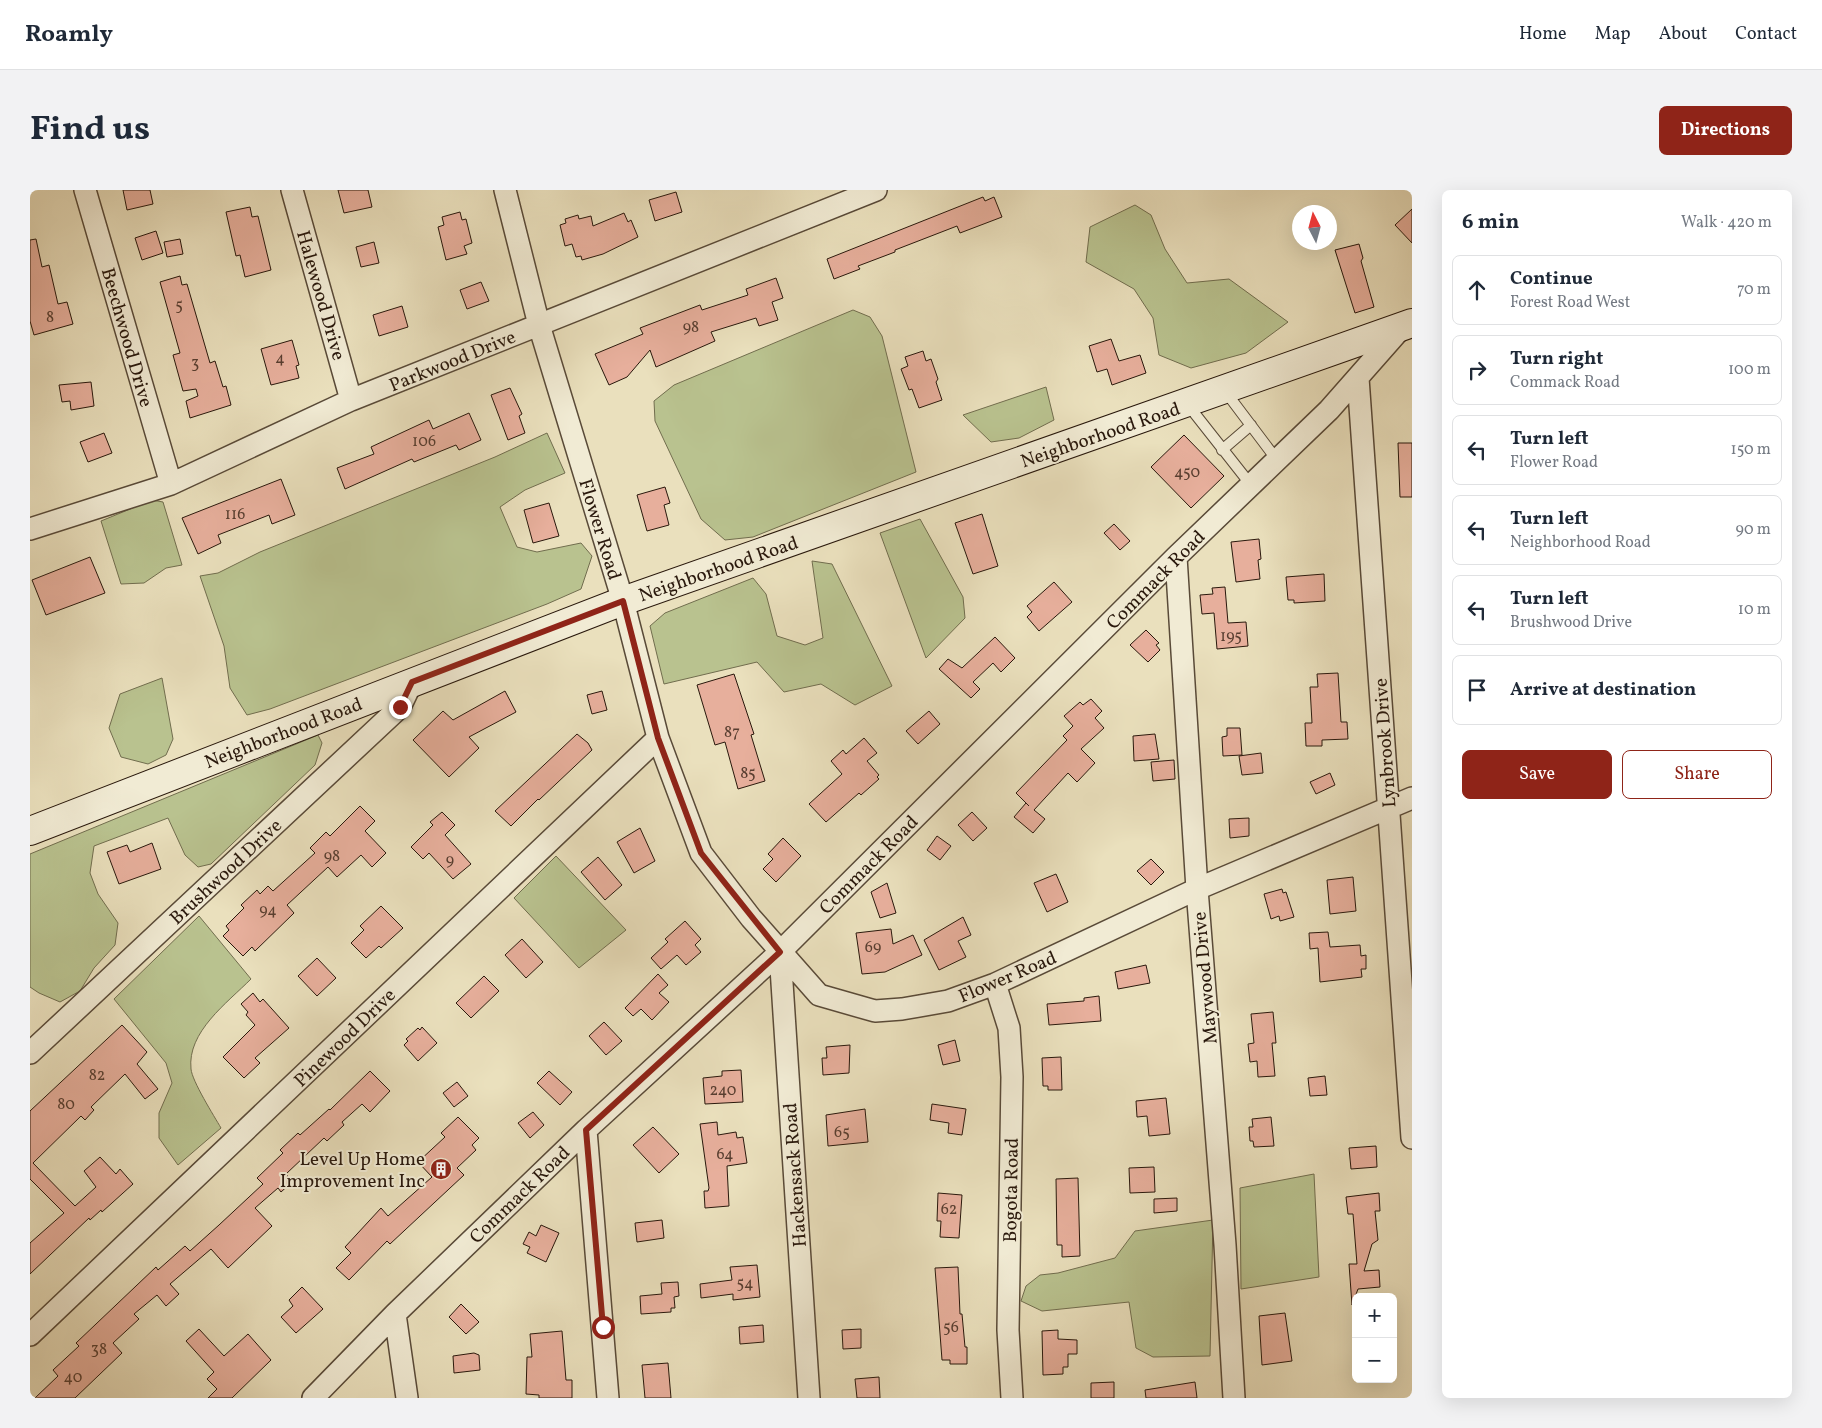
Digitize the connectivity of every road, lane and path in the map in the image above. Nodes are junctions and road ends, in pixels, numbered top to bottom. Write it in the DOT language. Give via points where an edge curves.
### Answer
graph roads {
  1 [pos="84,190"];
  2 [pos="292,190"];
  3 [pos="504,190"];
  4 [pos="876,190"];
  5 [pos="1408,323"];
  6 [pos="539,325"];
  7 [pos="1358,378"];
  8 [pos="1225,391"];
  9 [pos="351,400"];
  10 [pos="1188,404"];
  11 [pos="1251,426"];
  12 [pos="1222,450"];
  13 [pos="1277,460"];
  14 [pos="171,484"];
  15 [pos="1251,485"];
  16 [pos="30,529"];
  17 [pos="1176,558"];
  18 [pos="623,601"];
  19 [pos="412,682"];
  20 [pos="658,738"];
  21 [pos="1412,798"];
  22 [pos="1389,808"];
  23 [pos="30,831"];
  24 [pos="1197,889"];
  25 [pos="780,952"];
  26 [pos="995,984"];
  27 [pos="30,1053"];
  28 [pos="586,1130"];
  29 [pos="1412,1138"];
  30 [pos="395,1314"];
  31 [pos="30,1335"];
  32 [pos="313,1398"];
  33 [pos="407,1398"];
  34 [pos="608,1398"];
  35 [pos="809,1398"];
  36 [pos="1012,1398"];
  37 [pos="1234,1398"];
  1 -- 14 [label="street, Beechwood Drive"];
  2 -- 9 [label="street, Halewood Drive"];
  3 -- 6 [label="street, Flower Road"];
  4 -- 6 [label="street, Parkwood Drive"];
  5 -- 7 [label="street, Commack Road"];
  5 -- 8 [label="main road, Neighborhood Road"];
  6 -- 9 [label="street, Parkwood Drive"];
  6 -- 18 [label="street, Flower Road"];
  7 -- 13 [label="street, Commack Road"];
  7 -- 22 [label="street, Lynbrook Drive"];
  8 -- 10 [label="main road, Neighborhood Road"];
  8 -- 11 [label="lane"];
  9 -- 14 [label="street, Parkwood Drive"];
  10 -- 12 [label="lane"];
  10 -- 18 [label="main road, Neighborhood Road"];
  11 -- 12 [label="lane"];
  11 -- 13 [label="lane"];
  12 -- 15 [label="lane"];
  13 -- 15 [label="street, Commack Road"];
  14 -- 16 [label="street, Parkwood Drive"];
  15 -- 17 [label="street, Commack Road"];
  17 -- 24 [label="street, Maywood Drive"];
  17 -- 25 [label="street, Commack Road"];
  18 -- 19 [label="main road, Neighborhood Road"];
  18 -- 20 [label="street, Flower Road"];
  19 -- 23 [label="main road, Neighborhood Road"];
  19 -- 27 [label="street, Brushwood Drive" via="400,707"];
  20 -- 25 [label="street, Flower Road" via="701,853"];
  20 -- 31 [label="street, Pinewood Drive"];
  21 -- 22 [label="street, Flower Road"];
  22 -- 24 [label="street, Flower Road"];
  22 -- 29 [label="street, Lynbrook Drive"];
  24 -- 26 [label="street, Flower Road"];
  24 -- 37 [label="street, Maywood Drive"];
  25 -- 26 [label="street, Flower Road" via="819,995 875,1011 948,1001"];
  25 -- 28 [label="street, Commack Road"];
  25 -- 35 [label="street, Hackensack Road"];
  26 -- 36 [label="street, Bogota Road" via="1009,1028 1012,1077 1008,1330"];
  28 -- 30 [label="street, Commack Road"];
  28 -- 34 [label="street"];
  30 -- 32 [label="street, Commack Road"];
  30 -- 33 [label="street"];
}
